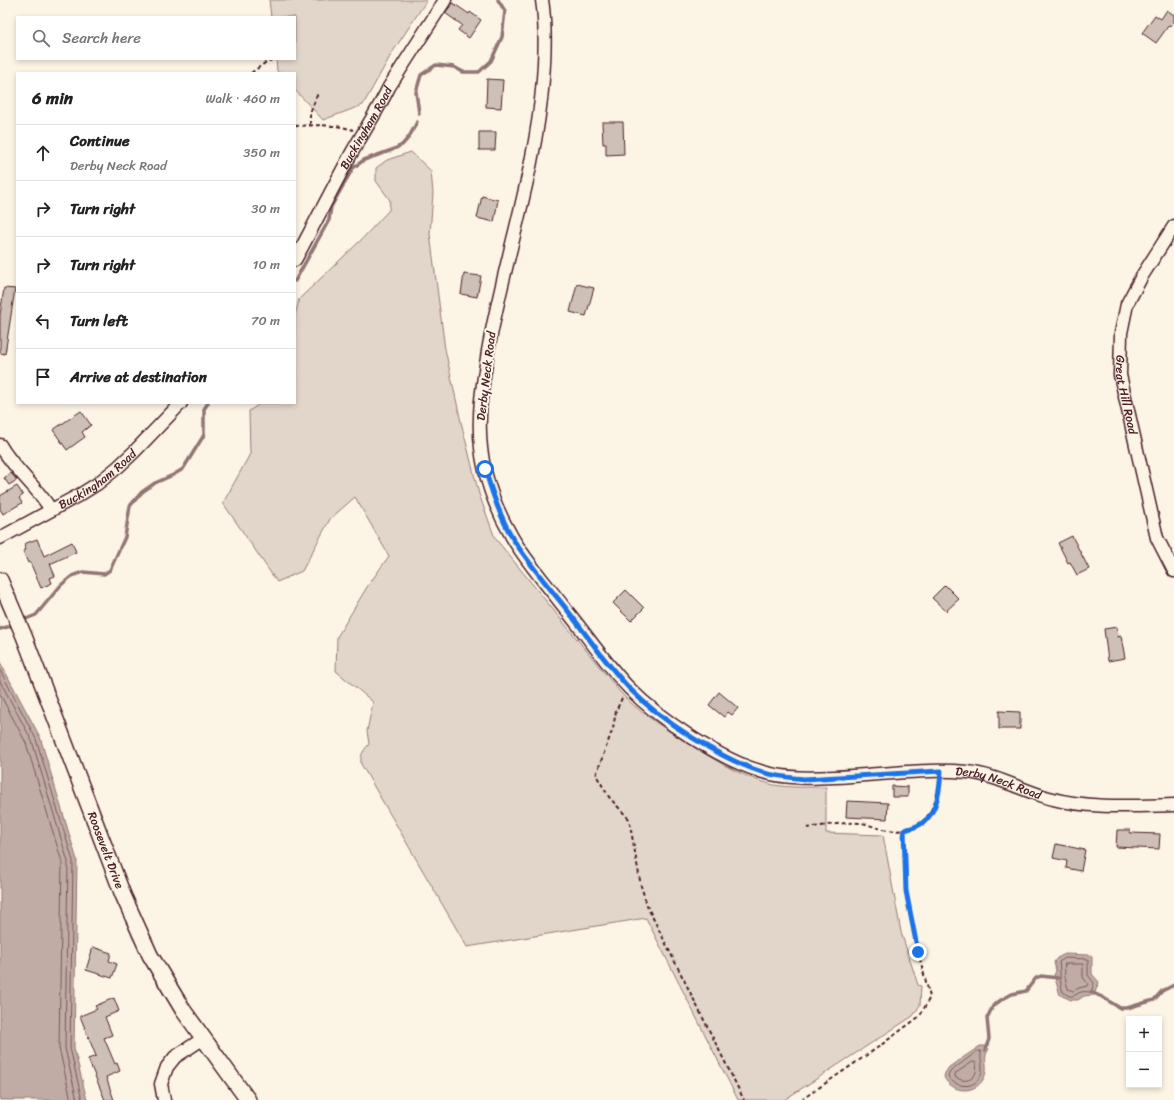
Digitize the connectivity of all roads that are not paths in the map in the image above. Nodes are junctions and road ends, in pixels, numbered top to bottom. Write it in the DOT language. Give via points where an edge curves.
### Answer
graph roads {
  1 [pos="445,0"];
  2 [pos="542,0"];
  3 [pos="1174,226"];
  4 [pos="296,258"];
  5 [pos="180,404"];
  6 [pos="0,445"];
  7 [pos="51,510"];
  8 [pos="0,538"];
  9 [pos="1174,571"];
  10 [pos="0,580"];
  11 [pos="1174,805"];
  12 [pos="204,1038"];
  13 [pos="164,1100"];
  14 [pos="248,1100"];
  1 -- 4 [label="street, Buckingham Road" via="389,87"];
  2 -- 11 [label="street, Derby Neck Road" via="544,49 539,120 487,361 480,416 482,455 498,510 513,538 601,654 630,690 667,720 713,750 764,773 804,779 941,771 966,772 984,775 1050,798 1078,804"];
  3 -- 9 [label="street, Great Hill Road" via="1127,304 1121,333 1120,375 1157,538"];
  5 -- 7 [label="street, Buckingham Road" via="118,467 81,494"];
  6 -- 7 [label="street"];
  7 -- 8 [label="street, Buckingham Road"];
  10 -- 12 [label="main road, Roosevelt Drive" via="123,895 150,955"];
  12 -- 13 [label="street" via="175,1057 167,1067 161,1084"];
  12 -- 14 [label="main road, Roosevelt Drive"];
}
